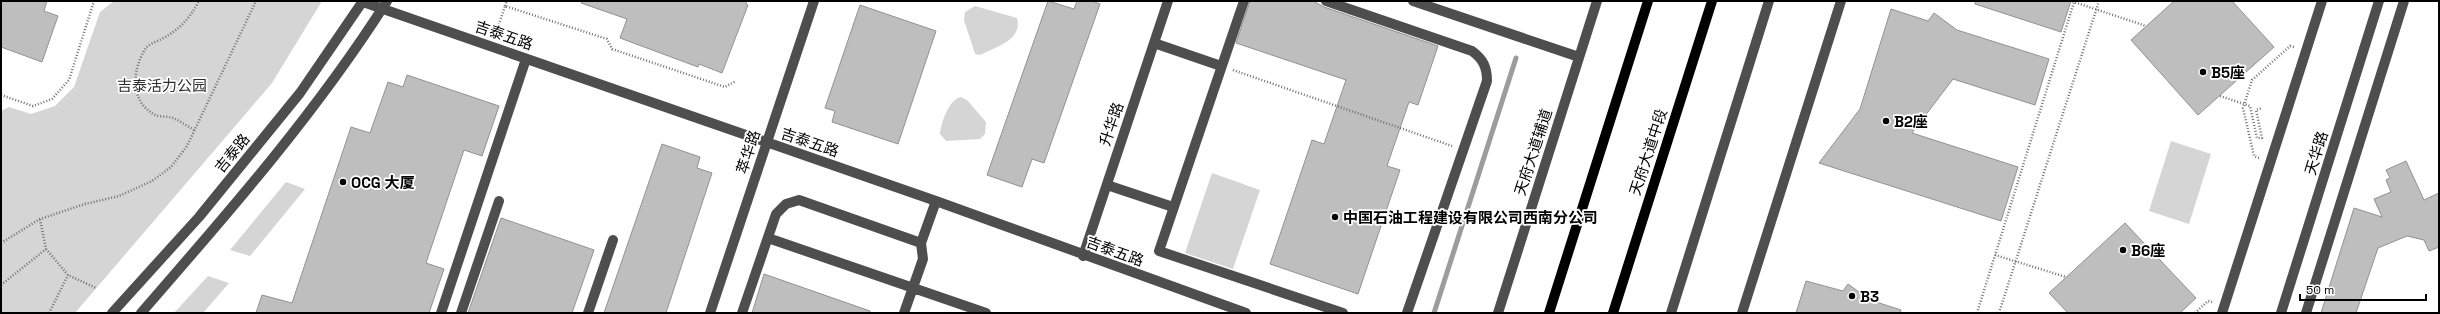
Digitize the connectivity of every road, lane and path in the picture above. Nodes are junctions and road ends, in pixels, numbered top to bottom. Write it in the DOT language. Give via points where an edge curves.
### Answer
graph roads {
  1 [pos="94,1"];
  2 [pos="200,1"];
  3 [pos="256,1"];
  4 [pos="507,1"];
  5 [pos="814,1"];
  6 [pos="1168,1"];
  7 [pos="1244,1"];
  8 [pos="1326,1"];
  9 [pos="1413,1"];
  10 [pos="1597,1"];
  11 [pos="1648,1"];
  12 [pos="1712,1"];
  13 [pos="1769,1"];
  14 [pos="1841,1"];
  15 [pos="2098,1"];
  16 [pos="2322,1"];
  17 [pos="2379,1"];
  18 [pos="2404,1"];
  19 [pos="363,2"];
  20 [pos="385,5"];
  21 [pos="505,6"];
  22 [pos="2146,26"];
  23 [pos="495,38"];
  24 [pos="1154,43"];
  25 [pos="2306,52"];
  26 [pos="1579,57"];
  27 [pos="526,59"];
  28 [pos="1222,66"];
  29 [pos="736,81"];
  30 [pos="1,95"];
  31 [pos="2220,96"];
  32 [pos="2244,104"];
  33 [pos="2262,108"];
  34 [pos="194,130"];
  35 [pos="767,143"];
  36 [pos="1464,150"];
  37 [pos="2271,162"];
  38 [pos="1107,185"];
  39 [pos="499,201"];
  40 [pos="936,201"];
  41 [pos="1173,207"];
  42 [pos="40,219"];
  43 [pos="768,238"];
  44 [pos="613,240"];
  45 [pos="1,243"];
  46 [pos="921,243"];
  47 [pos="46,249"];
  48 [pos="1995,255"];
  49 [pos="1083,256"];
  50 [pos="68,275"];
  51 [pos="2066,277"];
  52 [pos="1,285"];
  53 [pos="96,288"];
  54 [pos="913,288"];
  55 [pos="49,313"];
  56 [pos="112,313"];
  57 [pos="141,313"];
  58 [pos="441,313"];
  59 [pos="461,313"];
  60 [pos="588,313"];
  61 [pos="710,313"];
  62 [pos="742,313"];
  63 [pos="904,313"];
  64 [pos="986,313"];
  65 [pos="1246,313"];
  66 [pos="1343,313"];
  67 [pos="1407,313"];
  68 [pos="1498,313"];
  69 [pos="1549,313"];
  70 [pos="1613,313"];
  71 [pos="1671,313"];
  72 [pos="1742,313"];
  73 [pos="1977,313"];
  74 [pos="1999,313"];
  75 [pos="2222,313"];
  76 [pos="2281,313"];
  77 [pos="2306,313"];
  1 -- 30 [label="path" via="69,80 52,99 33,106"];
  2 -- 34 [label="path" via="190,18 147,47 134,80 145,107 156,116 172,117"];
  3 -- 34 [label="path"];
  4 -- 21 [label="path"];
  5 -- 35 [label="street, 萃华路"];
  6 -- 24 [label="street, 升华路"];
  7 -- 28 [label="street"];
  8 -- 36 [label="street" via="1472,51 1479,56 1484,63 1487,81"];
  9 -- 26 [label="street"];
  10 -- 26 [label="street, 天府大道辅道"];
  11 -- 69 [label="main road"];
  12 -- 70 [label="main road, 天府大道中段"];
  13 -- 71 [label="street"];
  14 -- 72 [label="street"];
  15 -- 74 [label="path"];
  16 -- 25 [label="street"];
  17 -- 76 [label="street, 天华路"];
  18 -- 77 [label="street"];
  19 -- 20 [label="street, 吉泰五路"];
  19 -- 56 [label="street, 吉泰路" via="295,99 199,217"];
  20 -- 27 [label="street, 吉泰五路"];
  20 -- 57 [label="street" via="355,52 307,116"];
  21 -- 23 [label="path"];
  21 -- 29 [label="path" via="607,39 612,49 725,87"];
  22 -- 48 [label="path" via="2074,2"];
  24 -- 28 [label="street"];
  24 -- 38 [label="street, 升华路"];
  25 -- 32 [label="path" via="2290,46 2252,80"];
  25 -- 37 [label="street"];
  26 -- 68 [label="street, 天府大道辅道"];
  27 -- 35 [label="street, 吉泰五路"];
  27 -- 58 [label="street"];
  28 -- 36 [label="path"];
  28 -- 41 [label="street"];
  31 -- 32 [label="path"];
  32 -- 33 [label="path" via="2250,106 2257,138 2262,138 2256,110"];
  32 -- 37 [label="path" via="2254,156"];
  34 -- 42 [label="path" via="187,146 171,167 152,181 120,196 84,204"];
  35 -- 40 [label="street, 吉泰五路"];
  35 -- 61 [label="street, 萃华路"];
  36 -- 67 [label="street"];
  37 -- 75 [label="street"];
  38 -- 41 [label="street"];
  38 -- 49 [label="street, 升华路"];
  39 -- 59 [label="street"];
  40 -- 46 [label="street"];
  40 -- 49 [label="street, 吉泰五路"];
  41 -- 66 [label="street" via="1159,251"];
  42 -- 45 [label="path"];
  42 -- 47 [label="path"];
  43 -- 46 [label="street" via="776,214 786,204 799,200"];
  43 -- 54 [label="street"];
  43 -- 62 [label="street"];
  44 -- 60 [label="street"];
  46 -- 54 [label="street" via="923,259"];
  47 -- 50 [label="path"];
  47 -- 52 [label="path"];
  48 -- 51 [label="path"];
  48 -- 73 [label="path"];
  49 -- 65 [label="street, 吉泰五路"];
  50 -- 53 [label="path"];
  50 -- 55 [label="path"];
  54 -- 63 [label="street"];
  54 -- 64 [label="street"];
}
